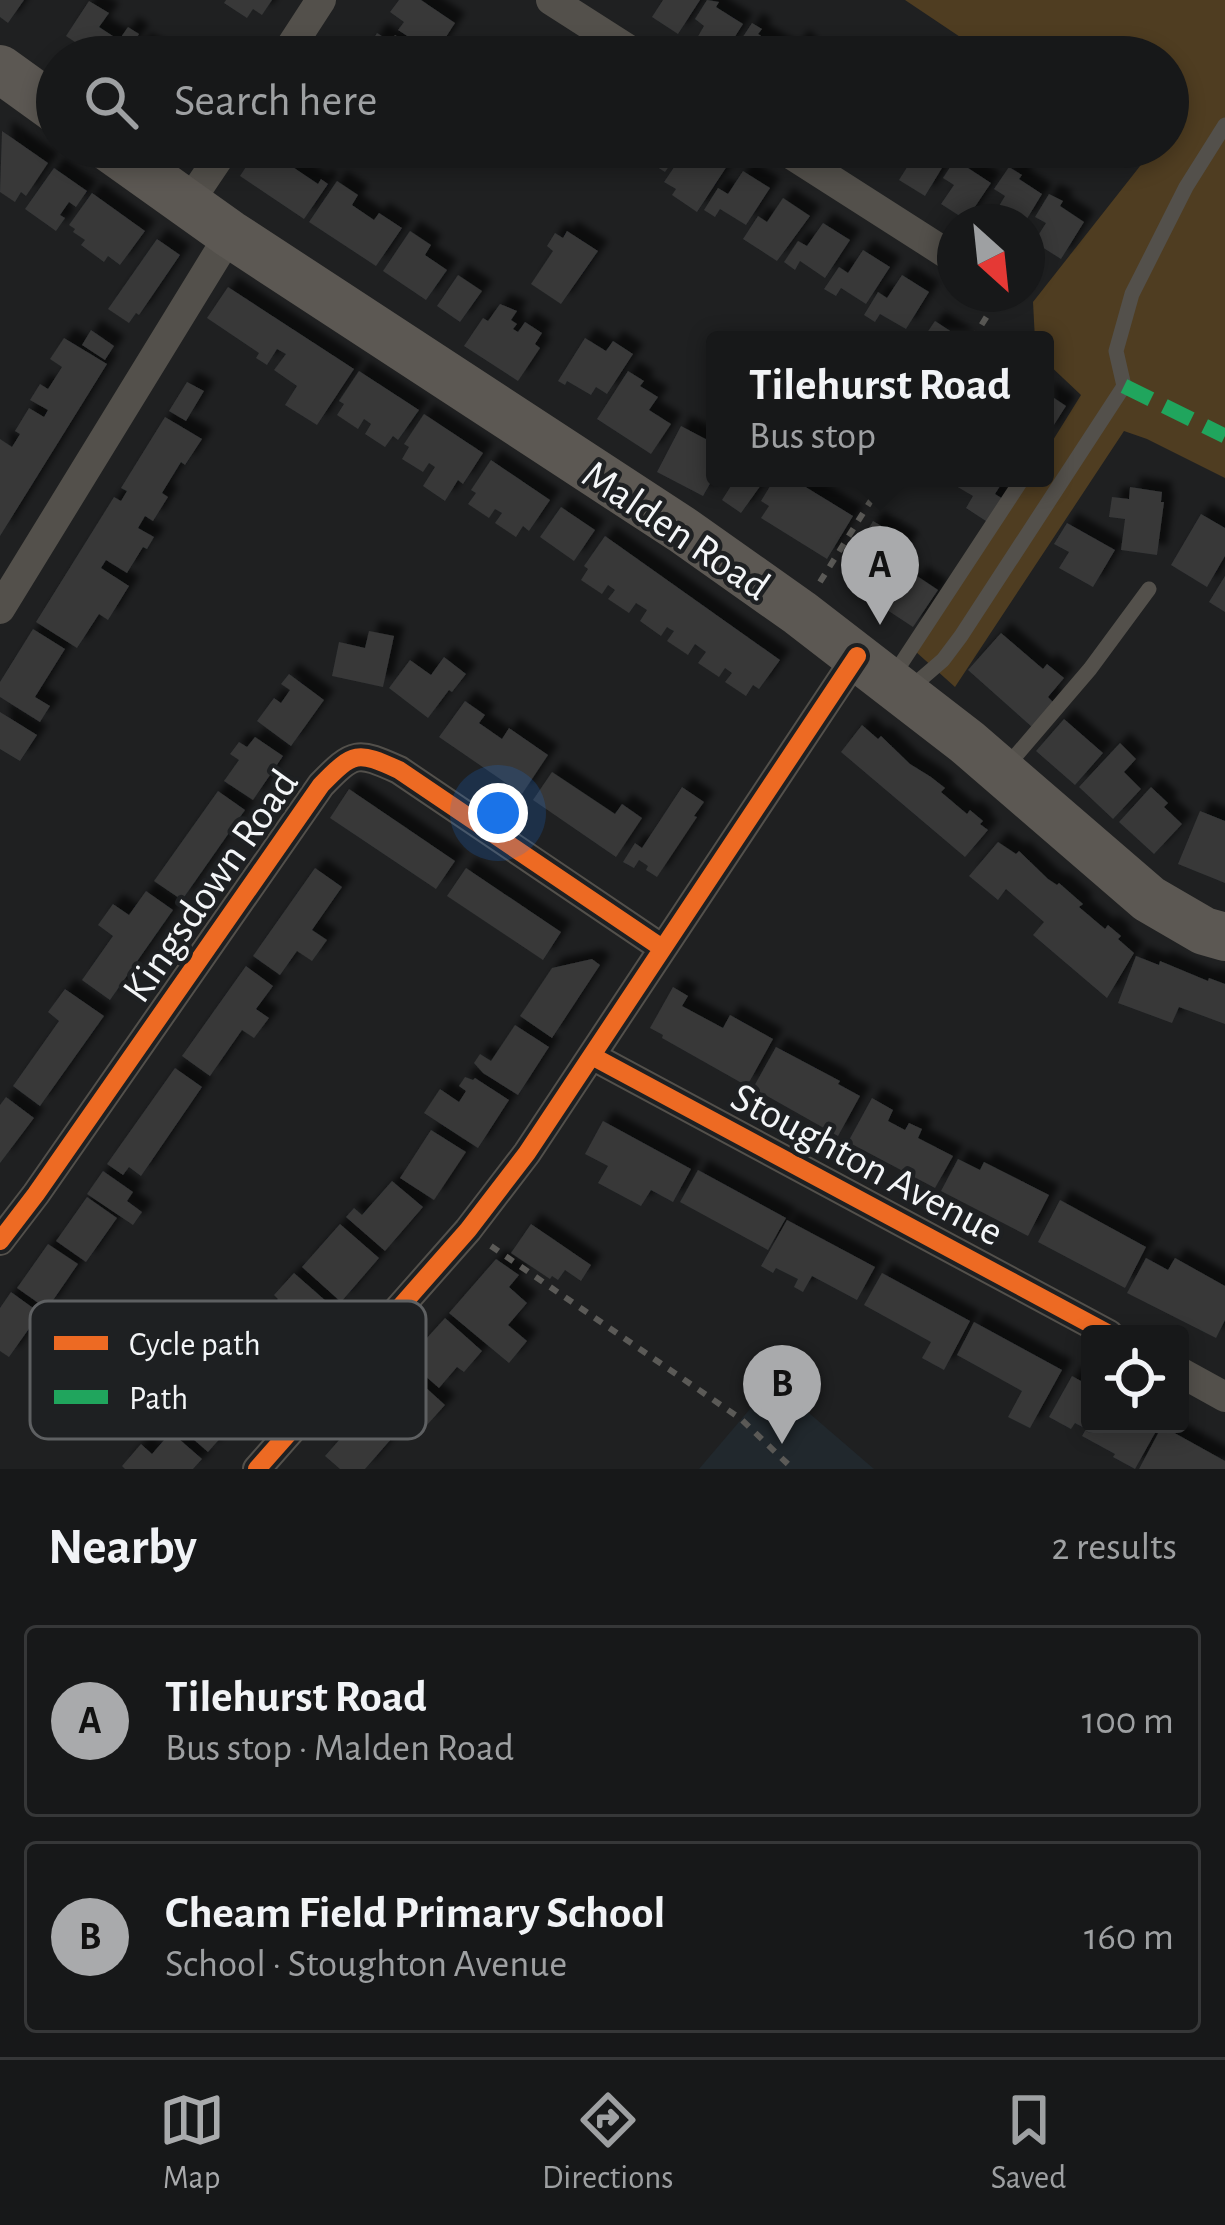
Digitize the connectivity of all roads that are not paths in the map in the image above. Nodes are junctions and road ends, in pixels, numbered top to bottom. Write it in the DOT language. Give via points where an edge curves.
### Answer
graph roads {
  1 [pos="321,0"];
  2 [pos="551,0"];
  3 [pos="298,36"];
  4 [pos="607,36"];
  5 [pos="0,69"];
  6 [pos="36,95"];
  7 [pos="1225,125"];
  8 [pos="137,168"];
  9 [pos="212,168"];
  10 [pos="813,168"];
  11 [pos="188,205"];
  12 [pos="230,235"];
  13 [pos="937,247"];
  14 [pos="1016,487"];
  15 [pos="1149,589"];
  16 [pos="0,609"];
  17 [pos="884,676"];
  18 [pos="1001,773"];
  19 [pos="1225,937"];
  20 [pos="662,948"];
  21 [pos="592,1057"];
  22 [pos="0,1240"];
  23 [pos="406,1301"];
  24 [pos="1092,1325"];
  25 [pos="1189,1377"];
  26 [pos="1225,1396"];
  27 [pos="283,1439"];
  28 [pos="256,1469"];
  1 -- 3 [label="street"];
  2 -- 4 [label="street"];
  5 -- 6 [label="main road"];
  7 -- 17 [label="lane" via="1132,294 1116,351 1124,386 943,660"];
  8 -- 11 [label="main road, Malden Road"];
  9 -- 11 [label="street"];
  10 -- 13 [label="street"];
  11 -- 12 [label="main road, Malden Road"];
  12 -- 16 [label="street"];
  12 -- 17 [label="main road, Malden Road" via="683,531"];
  14 -- 17 [label="lane"];
  15 -- 18 [label="lane"];
  17 -- 18 [label="main road, Malden Road"];
  17 -- 20 [label="street"];
  18 -- 19 [label="main road, Malden Road" via="1149,899"];
  20 -- 21 [label="street"];
  20 -- 22 [label="street, Kingsdown Road" via="399,770 356,757 321,785"];
  21 -- 23 [label="street" via="469,1231"];
  21 -- 24 [label="street, Stoughton Avenue"];
  25 -- 26 [label="street"];
  27 -- 28 [label="street"];
}
